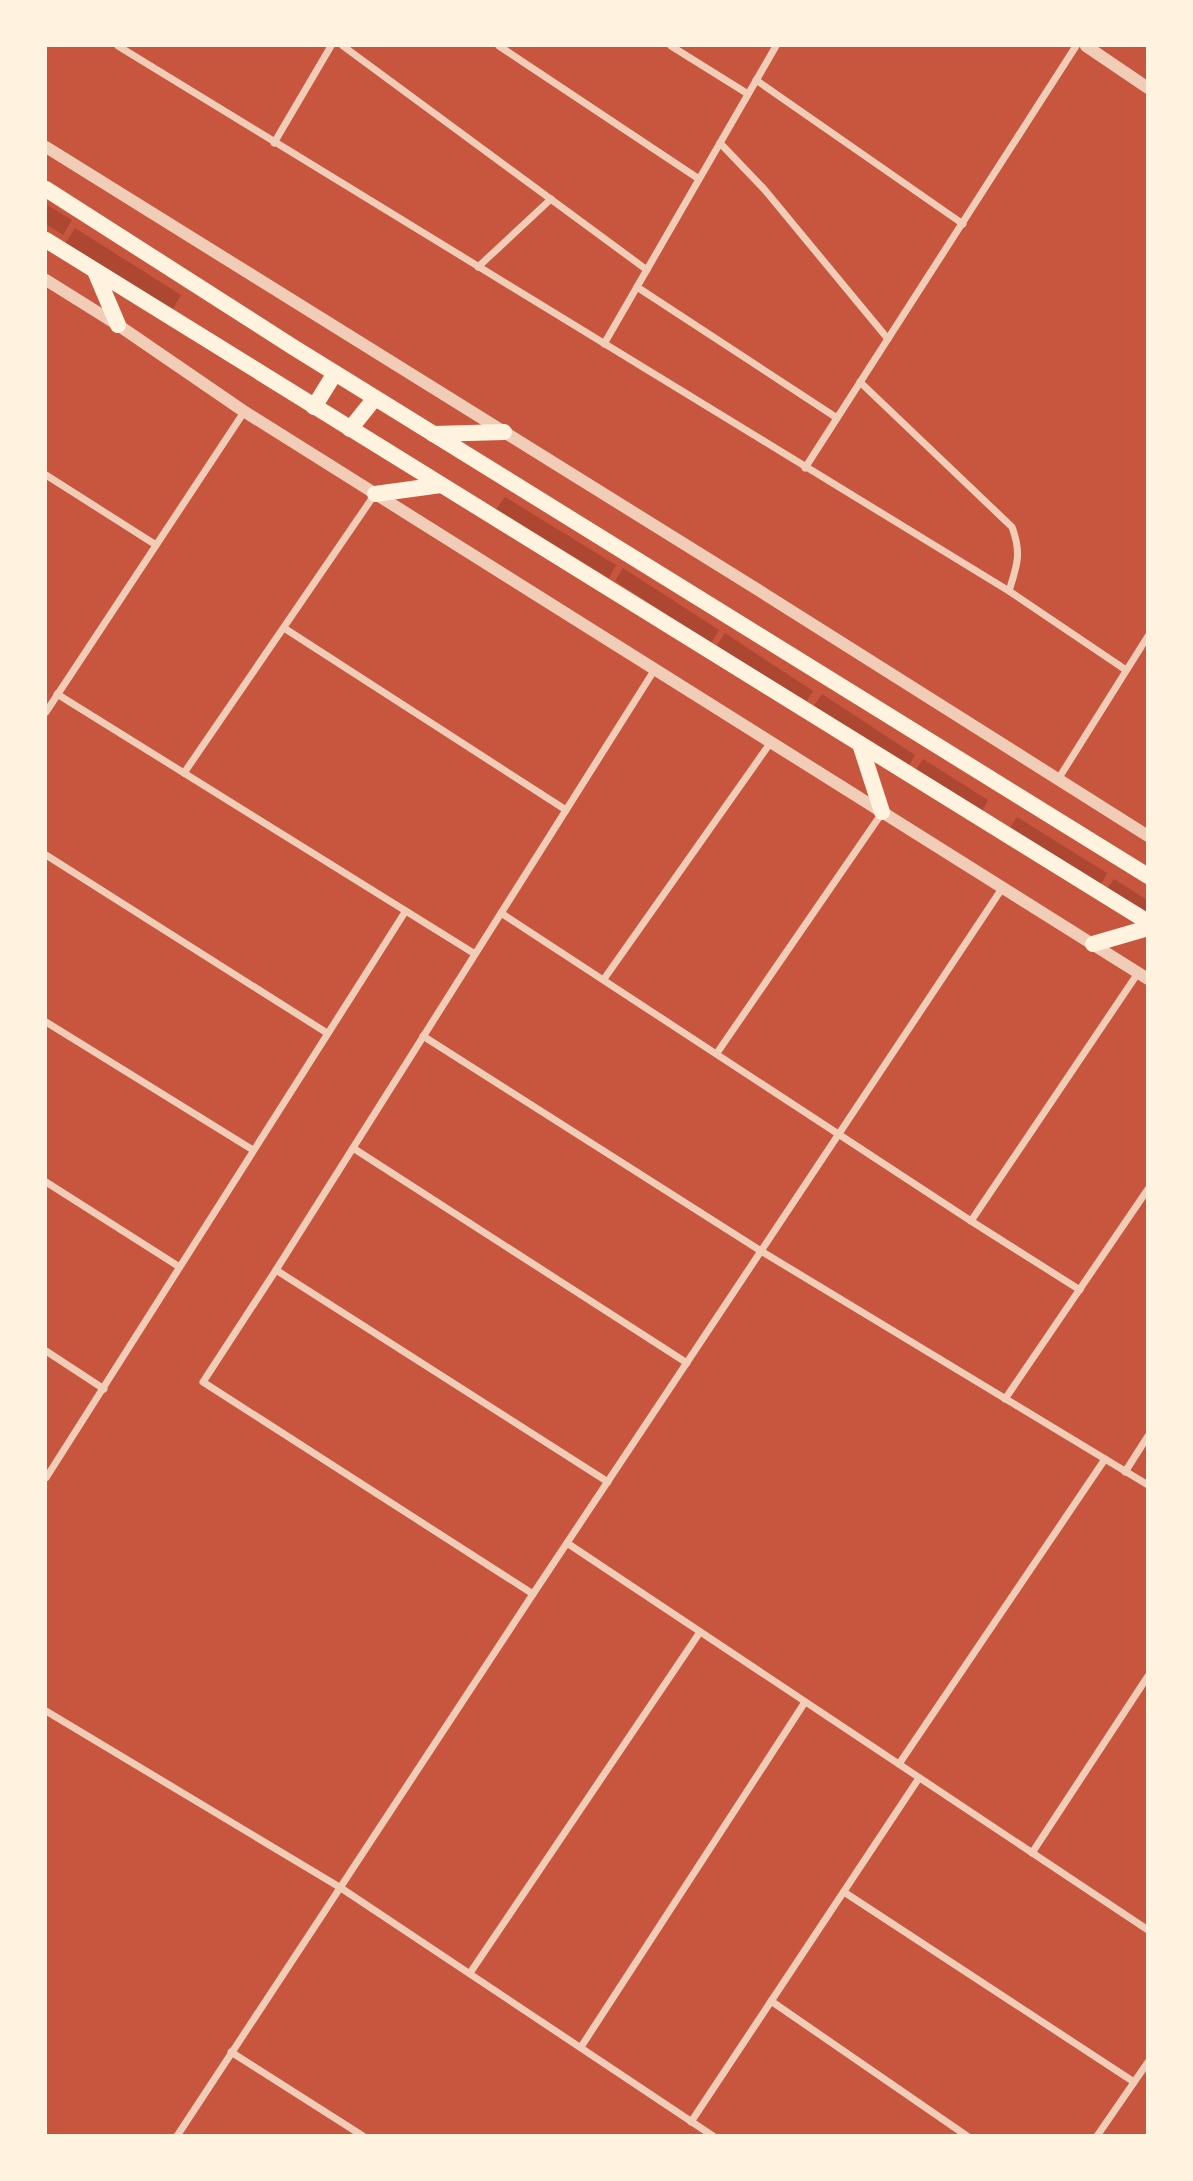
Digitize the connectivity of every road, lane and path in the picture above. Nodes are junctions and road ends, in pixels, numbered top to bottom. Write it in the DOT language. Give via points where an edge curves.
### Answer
graph roads {
  1 [pos="118,46"];
  2 [pos="331,46"];
  3 [pos="343,46"];
  4 [pos="499,46"];
  5 [pos="671,46"];
  6 [pos="776,46"];
  7 [pos="1076,46"];
  8 [pos="1086,46"];
  9 [pos="756,80"];
  10 [pos="1147,88"];
  11 [pos="748,94"];
  12 [pos="274,143"];
  13 [pos="720,143"];
  14 [pos="46,147"];
  15 [pos="699,179"];
  16 [pos="46,189"];
  17 [pos="551,199"];
  18 [pos="962,224"];
  19 [pos="46,240"];
  20 [pos="478,267"];
  21 [pos="647,270"];
  22 [pos="95,271"];
  23 [pos="46,280"];
  24 [pos="637,287"];
  25 [pos="118,325"];
  26 [pos="888,339"];
  27 [pos="604,344"];
  28 [pos="335,373"];
  29 [pos="860,382"];
  30 [pos="375,398"];
  31 [pos="314,407"];
  32 [pos="244,411"];
  33 [pos="837,418"];
  34 [pos="350,429"];
  35 [pos="504,432"];
  36 [pos="433,434"];
  37 [pos="805,468"];
  38 [pos="46,475"];
  39 [pos="441,485"];
  40 [pos="375,494"];
  41 [pos="156,545"];
  42 [pos="1009,591"];
  43 [pos="284,628"];
  44 [pos="1147,636"];
  45 [pos="1144,650"];
  46 [pos="654,669"];
  47 [pos="1126,670"];
  48 [pos="57,694"];
  49 [pos="46,712"];
  50 [pos="771,743"];
  51 [pos="860,744"];
  52 [pos="184,774"];
  53 [pos="1057,781"];
  54 [pos="566,810"];
  55 [pos="882,812"];
  56 [pos="1147,836"];
  57 [pos="46,855"];
  58 [pos="1147,876"];
  59 [pos="1003,887"];
  60 [pos="405,912"];
  61 [pos="501,913"];
  62 [pos="1147,922"];
  63 [pos="1147,928"];
  64 [pos="1093,944"];
  65 [pos="475,954"];
  66 [pos="1143,976"];
  67 [pos="604,979"];
  68 [pos="46,1022"];
  69 [pos="327,1033"];
  70 [pos="423,1036"];
  71 [pos="717,1053"];
  72 [pos="840,1133"];
  73 [pos="353,1148"];
  74 [pos="253,1150"];
  75 [pos="46,1182"];
  76 [pos="1147,1189"];
  77 [pos="971,1221"];
  78 [pos="761,1251"];
  79 [pos="178,1266"];
  80 [pos="276,1270"];
  81 [pos="1080,1290"];
  82 [pos="46,1351"];
  83 [pos="687,1363"];
  84 [pos="104,1388"];
  85 [pos="1005,1399"];
  86 [pos="1147,1436"];
  87 [pos="1105,1459"];
  88 [pos="1125,1472"];
  89 [pos="46,1478"];
  90 [pos="608,1482"];
  91 [pos="1147,1485"];
  92 [pos="567,1543"];
  93 [pos="533,1594"];
  94 [pos="700,1632"];
  95 [pos="1147,1676"];
  96 [pos="805,1702"];
  97 [pos="46,1711"];
  98 [pos="899,1764"];
  99 [pos="919,1778"];
  100 [pos="1032,1853"];
  101 [pos="341,1888"];
  102 [pos="844,1892"];
  103 [pos="1147,1930"];
  104 [pos="470,1973"];
  105 [pos="771,2001"];
  106 [pos="581,2047"];
  107 [pos="231,2052"];
  108 [pos="1147,2062"];
  109 [pos="1133,2082"];
  110 [pos="691,2122"];
  111 [pos="177,2136"];
  112 [pos="363,2136"];
  113 [pos="713,2136"];
  114 [pos="967,2136"];
  115 [pos="1097,2136"];
  1 -- 12 [label="street"];
  2 -- 12 [label="street"];
  3 -- 17 [label="street"];
  4 -- 15 [label="street"];
  5 -- 11 [label="street"];
  6 -- 9 [label="street"];
  7 -- 18 [label="street"];
  8 -- 10 [label="street"];
  9 -- 11 [label="street"];
  9 -- 18 [label="street"];
  11 -- 13 [label="street"];
  12 -- 20 [label="street"];
  13 -- 15 [label="street"];
  13 -- 26 [label="street" via="773,199"];
  14 -- 35 [label="street"];
  15 -- 21 [label="street"];
  16 -- 28 [label="main road"];
  17 -- 20 [label="street"];
  17 -- 21 [label="street"];
  18 -- 26 [label="street"];
  19 -- 22 [label="main road"];
  20 -- 27 [label="street"];
  21 -- 24 [label="street"];
  22 -- 25 [label="main road"];
  22 -- 31 [label="main road"];
  23 -- 25 [label="street"];
  24 -- 27 [label="street"];
  24 -- 33 [label="street"];
  25 -- 32 [label="street"];
  26 -- 29 [label="street"];
  27 -- 37 [label="street"];
  28 -- 30 [label="main road"];
  28 -- 31 [label="main road"];
  29 -- 33 [label="street"];
  29 -- 42 [label="street" via="1012,527 1019,557"];
  30 -- 34 [label="main road"];
  30 -- 36 [label="main road"];
  31 -- 34 [label="main road"];
  32 -- 40 [label="street"];
  32 -- 41 [label="street"];
  33 -- 37 [label="street"];
  34 -- 39 [label="main road"];
  35 -- 36 [label="main road"];
  35 -- 53 [label="street"];
  36 -- 58 [label="main road"];
  37 -- 42 [label="street"];
  38 -- 41 [label="street"];
  39 -- 40 [label="main road"];
  39 -- 51 [label="main road"];
  40 -- 43 [label="street"];
  40 -- 46 [label="street"];
  41 -- 48 [label="street"];
  42 -- 47 [label="street"];
  43 -- 52 [label="street"];
  43 -- 54 [label="street"];
  44 -- 45 [label="street"];
  45 -- 47 [label="street"];
  46 -- 50 [label="street"];
  46 -- 54 [label="street"];
  47 -- 53 [label="street"];
  48 -- 49 [label="street"];
  48 -- 52 [label="street"];
  50 -- 55 [label="street"];
  50 -- 67 [label="street"];
  51 -- 55 [label="main road"];
  51 -- 62 [label="main road"];
  52 -- 60 [label="street"];
  53 -- 56 [label="street"];
  54 -- 61 [label="street"];
  55 -- 59 [label="street"];
  55 -- 71 [label="street"];
  57 -- 69 [label="street"];
  59 -- 64 [label="street"];
  59 -- 72 [label="street"];
  60 -- 65 [label="street"];
  60 -- 69 [label="street"];
  61 -- 65 [label="street"];
  61 -- 67 [label="street"];
  63 -- 64 [label="main road"];
  64 -- 66 [label="street"];
  65 -- 70 [label="street"];
  66 -- 77 [label="street"];
  67 -- 71 [label="street"];
  68 -- 74 [label="street"];
  69 -- 74 [label="street"];
  70 -- 73 [label="street"];
  70 -- 78 [label="street"];
  71 -- 72 [label="street"];
  72 -- 77 [label="street"];
  72 -- 78 [label="street"];
  73 -- 80 [label="street"];
  73 -- 83 [label="street"];
  74 -- 79 [label="street"];
  75 -- 79 [label="street"];
  76 -- 81 [label="street"];
  77 -- 81 [label="street"];
  78 -- 83 [label="street"];
  78 -- 85 [label="street"];
  79 -- 84 [label="street"];
  80 -- 90 [label="street"];
  80 -- 93 [label="street" via="202,1382"];
  81 -- 85 [label="street"];
  82 -- 84 [label="street"];
  83 -- 90 [label="street"];
  84 -- 89 [label="street"];
  85 -- 87 [label="street"];
  86 -- 88 [label="street"];
  87 -- 88 [label="street"];
  87 -- 98 [label="street"];
  88 -- 91 [label="street"];
  90 -- 92 [label="street"];
  92 -- 93 [label="street"];
  92 -- 94 [label="street"];
  93 -- 101 [label="street"];
  94 -- 96 [label="street"];
  94 -- 104 [label="street"];
  95 -- 100 [label="street"];
  96 -- 98 [label="street"];
  96 -- 106 [label="street"];
  97 -- 101 [label="street"];
  98 -- 99 [label="street"];
  99 -- 100 [label="street"];
  99 -- 102 [label="street"];
  100 -- 103 [label="street"];
  101 -- 104 [label="street"];
  101 -- 107 [label="street"];
  102 -- 105 [label="street"];
  102 -- 109 [label="street"];
  104 -- 106 [label="street"];
  105 -- 110 [label="street"];
  105 -- 114 [label="street"];
  106 -- 110 [label="street"];
  107 -- 111 [label="street"];
  107 -- 112 [label="street"];
  108 -- 109 [label="street"];
  109 -- 115 [label="street"];
  110 -- 113 [label="street"];
}
